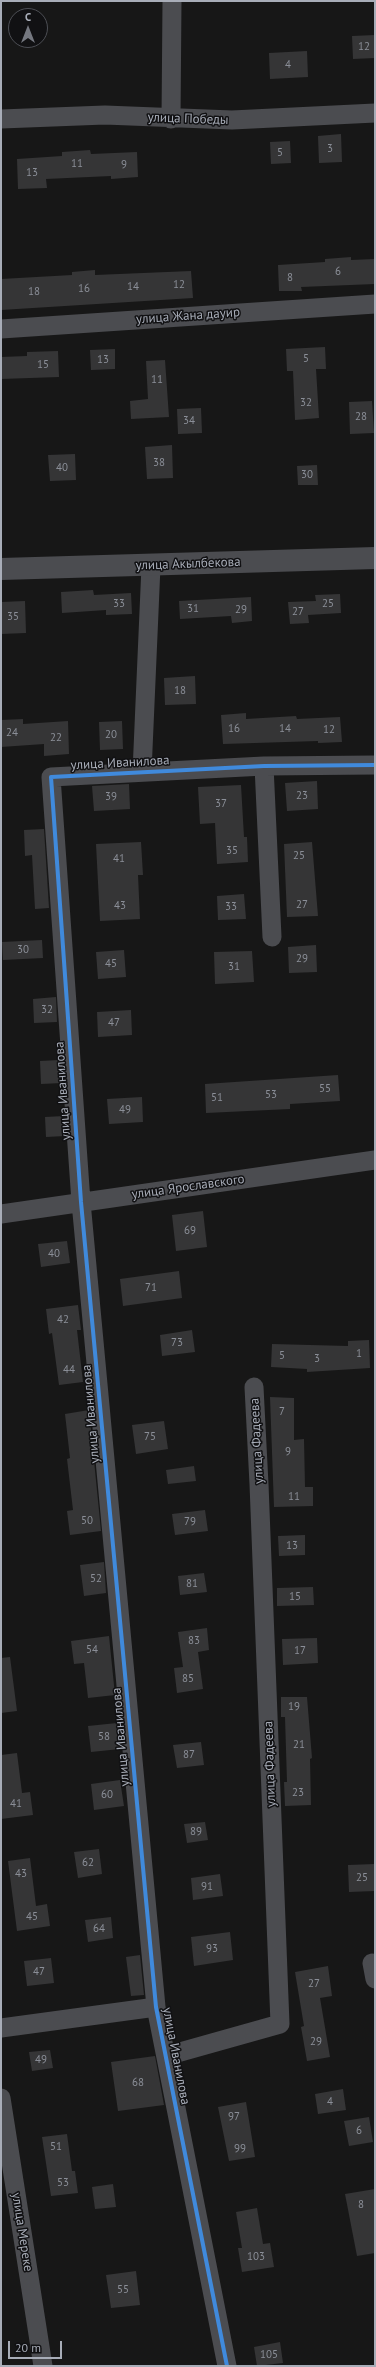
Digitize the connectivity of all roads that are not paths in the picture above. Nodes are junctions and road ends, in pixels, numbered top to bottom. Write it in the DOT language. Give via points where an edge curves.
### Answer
graph roads {
  1 [pos="172,1"];
  2 [pos="375,113"];
  3 [pos="1,119"];
  4 [pos="171,119"];
  5 [pos="375,304"];
  6 [pos="1,329"];
  7 [pos="375,558"];
  8 [pos="151,566"];
  9 [pos="1,569"];
  10 [pos="375,765"];
  11 [pos="264,766"];
  12 [pos="142,772"];
  13 [pos="272,937"];
  14 [pos="375,1160"];
  15 [pos="81,1202"];
  16 [pos="1,1214"];
  17 [pos="254,1387"];
  18 [pos="156,2006"];
  19 [pos="1,2028"];
  20 [pos="166,2056"];
  21 [pos="1,2098"];
  22 [pos="43,2366"];
  23 [pos="227,2366"];
  1 -- 4 [label="street"];
  2 -- 4 [label="street, улица Победы" via="232,120"];
  3 -- 4 [label="street, улица Победы" via="105,115"];
  5 -- 6 [label="street, улица Жана дауир"];
  7 -- 8 [label="street, улица Акылбекова"];
  8 -- 9 [label="street, улица Акылбекова"];
  8 -- 12 [label="street"];
  10 -- 11 [label="street, улица Иванилова"];
  11 -- 12 [label="street, улица Иванилова"];
  11 -- 13 [label="street"];
  12 -- 15 [label="street, улица Иванилова" via="51,777"];
  14 -- 15 [label="street, улица Ярославского"];
  15 -- 16 [label="street, улица Ярославского"];
  15 -- 18 [label="street, улица Иванилова"];
  17 -- 20 [label="street, улица Фадеева" via="280,2024"];
  18 -- 19 [label="street"];
  18 -- 20 [label="street, улица Иванилова"];
  20 -- 23 [label="street, улица Иванилова"];
  21 -- 22 [label="street, улица Мереке"];
}
